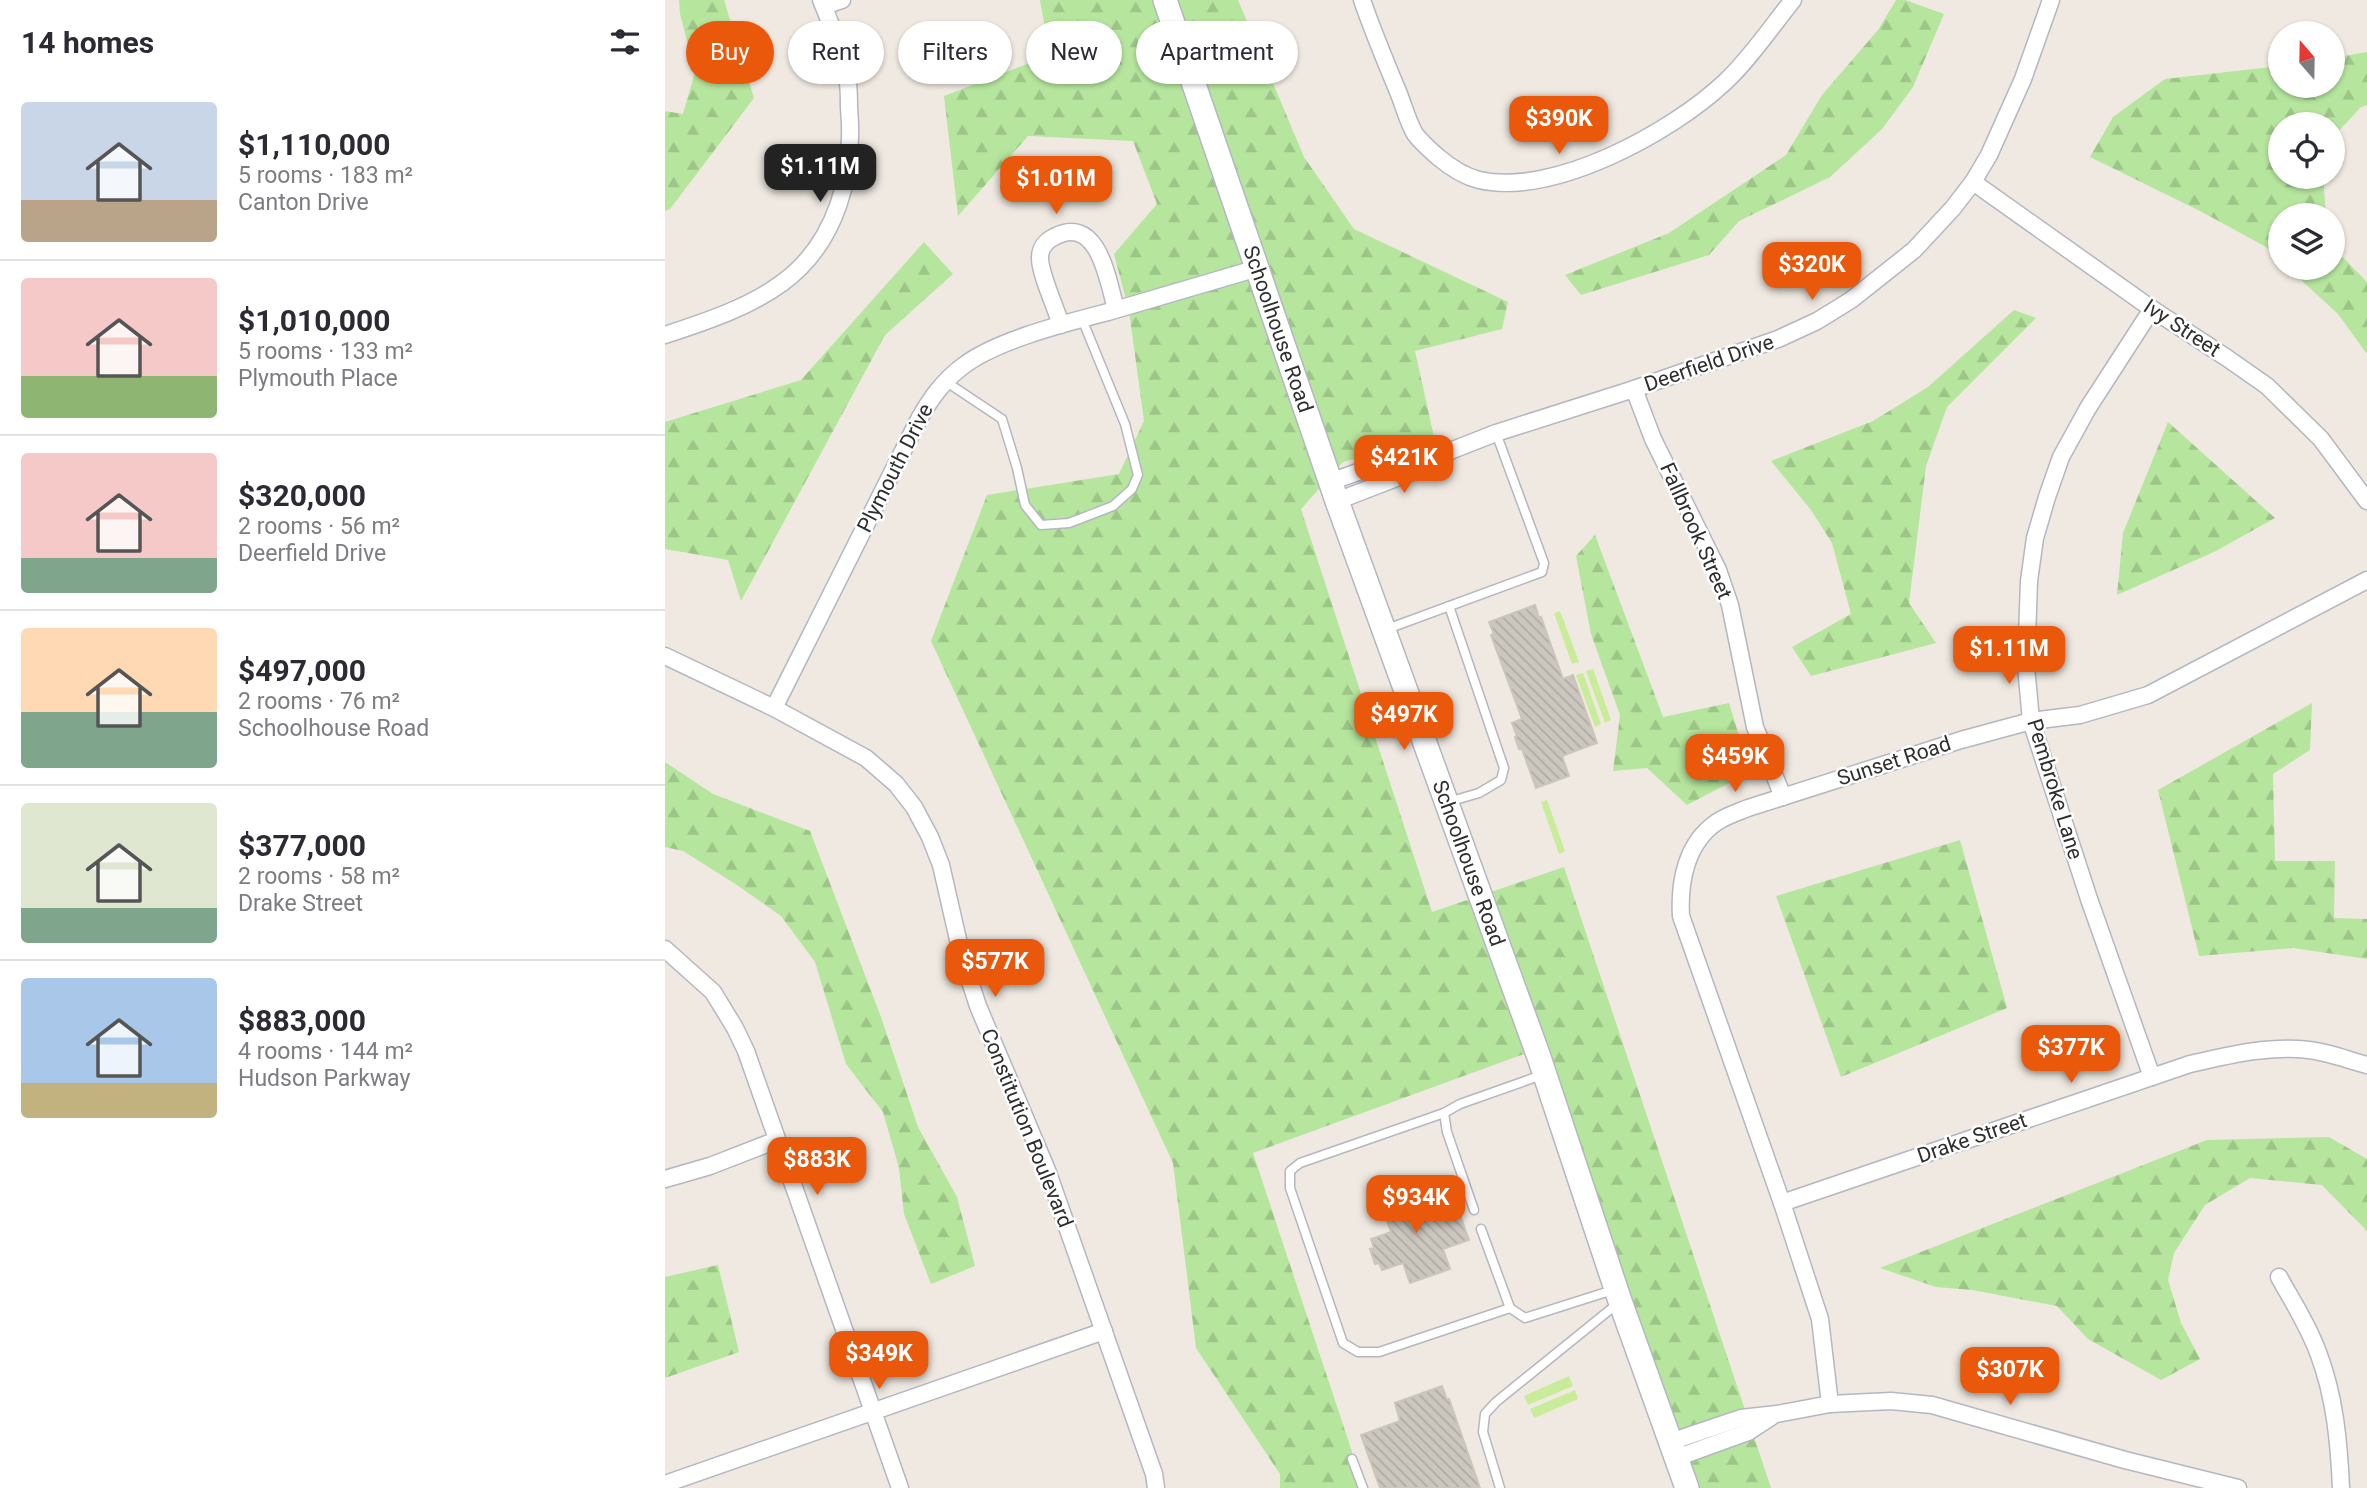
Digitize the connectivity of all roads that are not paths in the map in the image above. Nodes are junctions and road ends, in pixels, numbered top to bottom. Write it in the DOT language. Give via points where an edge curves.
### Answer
graph roads {
  1 [pos="842,0"];
  2 [pos="1165,0"];
  3 [pos="1361,0"];
  4 [pos="1793,0"];
  5 [pos="2051,0"];
  6 [pos="822,3"];
  7 [pos="1973,182"];
  8 [pos="1258,268"];
  9 [pos="1116,309"];
  10 [pos="2152,309"];
  11 [pos="1082,319"];
  12 [pos="1061,325"];
  13 [pos="665,335"];
  14 [pos="945,381"];
  15 [pos="1634,389"];
  16 [pos="1496,433"];
  17 [pos="1334,492"];
  18 [pos="2367,501"];
  19 [pos="2367,580"];
  20 [pos="1449,606"];
  21 [pos="1384,630"];
  22 [pos="665,656"];
  23 [pos="774,708"];
  24 [pos="2031,721"];
  25 [pos="1783,797"];
  26 [pos="1445,803"];
  27 [pos="665,949"];
  28 [pos="2367,1065"];
  29 [pos="1545,1074"];
  30 [pos="2152,1077"];
  31 [pos="1444,1113"];
  32 [pos="777,1140"];
  33 [pos="665,1179"];
  34 [pos="1782,1203"];
  35 [pos="1474,1210"];
  36 [pos="1481,1229"];
  37 [pos="2279,1277"];
  38 [pos="1618,1295"];
  39 [pos="1510,1308"];
  40 [pos="1104,1331"];
  41 [pos="1831,1404"];
  42 [pos="873,1413"];
  43 [pos="1673,1450"];
  44 [pos="1352,1459"];
  45 [pos="665,1484"];
  46 [pos="900,1488"];
  47 [pos="1156,1488"];
  48 [pos="1363,1488"];
  49 [pos="1500,1488"];
  50 [pos="1687,1488"];
  51 [pos="2238,1488"];
  52 [pos="2340,1488"];
  1 -- 6 [label="street"];
  2 -- 8 [label="street, Schoolhouse Road"];
  3 -- 4 [label="street" via="1416,134 1453,169 1478,180 1509,183 1583,168 1676,120 1725,82"];
  5 -- 7 [label="street, Deerfield Drive" via="2023,79"];
  6 -- 13 [label="street" via="847,76 852,137 838,209 807,260 782,283 699,324"];
  7 -- 10 [label="street, Ivy Street"];
  7 -- 15 [label="street, Deerfield Drive" via="1913,250 1817,321"];
  8 -- 9 [label="street, Plymouth Drive"];
  8 -- 17 [label="street, Schoolhouse Road"];
  9 -- 11 [label="street, Plymouth Drive"];
  9 -- 12 [label="street" via="1101,254 1083,236 1069,232 1042,246 1040,258"];
  10 -- 18 [label="street, Ivy Street" via="2267,386 2321,439"];
  10 -- 24 [label="street, Pembroke Lane" via="2088,408 2061,457 2047,497 2029,581 2026,666"];
  11 -- 12 [label="street, Plymouth Drive"];
  11 -- 14 [label="lane" via="1125,424 1138,475 1132,489 1113,506 1069,523 1041,524 1025,505 1002,419"];
  12 -- 14 [label="street, Plymouth Drive" via="987,351"];
  14 -- 23 [label="street, Plymouth Drive" via="919,419"];
  15 -- 16 [label="street, Deerfield Drive"];
  15 -- 25 [label="street, Fallbrook Street" via="1730,605 1755,727"];
  16 -- 17 [label="street, Deerfield Drive" via="1450,451 1422,449"];
  16 -- 20 [label="lane" via="1544,563 1542,572"];
  17 -- 21 [label="street, Schoolhouse Road"];
  19 -- 24 [label="street, Sunset Road" via="2148,695 2080,715"];
  20 -- 21 [label="lane"];
  20 -- 26 [label="lane" via="1504,768 1501,780 1479,793"];
  21 -- 26 [label="street, Schoolhouse Road"];
  22 -- 23 [label="street, Constitution Boulevard"];
  23 -- 40 [label="street, Constitution Boulevard" via="866,758 896,785 930,836 978,1006 1047,1170"];
  24 -- 25 [label="street, Sunset Road"];
  24 -- 30 [label="street, Pembroke Lane"];
  25 -- 34 [label="street, Sunset Road" via="1718,821 1701,836 1688,856 1680,896 1681,916"];
  26 -- 29 [label="street, Schoolhouse Road"];
  27 -- 32 [label="street" via="713,992 735,1028"];
  28 -- 30 [label="street, Drake Street" via="2310,1050 2276,1049 2190,1063"];
  29 -- 31 [label="lane"];
  29 -- 38 [label="street, Schoolhouse Road"];
  30 -- 34 [label="street, Drake Street"];
  31 -- 35 [label="lane"];
  31 -- 39 [label="lane" via="1300,1163 1290,1171 1290,1188 1343,1343 1358,1352 1379,1352"];
  32 -- 33 [label="street"];
  32 -- 42 [label="street"];
  34 -- 41 [label="street, Sunset Road" via="1820,1319"];
  36 -- 39 [label="lane"];
  37 -- 52 [label="street" via="2319,1355 2335,1413"];
  38 -- 39 [label="lane" via="1525,1318"];
  38 -- 43 [label="street, Schoolhouse Road"];
  38 -- 49 [label="lane" via="1485,1414 1483,1432"];
  40 -- 42 [label="street"];
  40 -- 47 [label="street, Constitution Boulevard"];
  41 -- 43 [label="street" via="1741,1418"];
  41 -- 51 [label="street" via="1891,1401 1932,1405"];
  42 -- 45 [label="street"];
  42 -- 46 [label="street"];
  43 -- 50 [label="street, Schoolhouse Road"];
  44 -- 48 [label="lane"];
}
